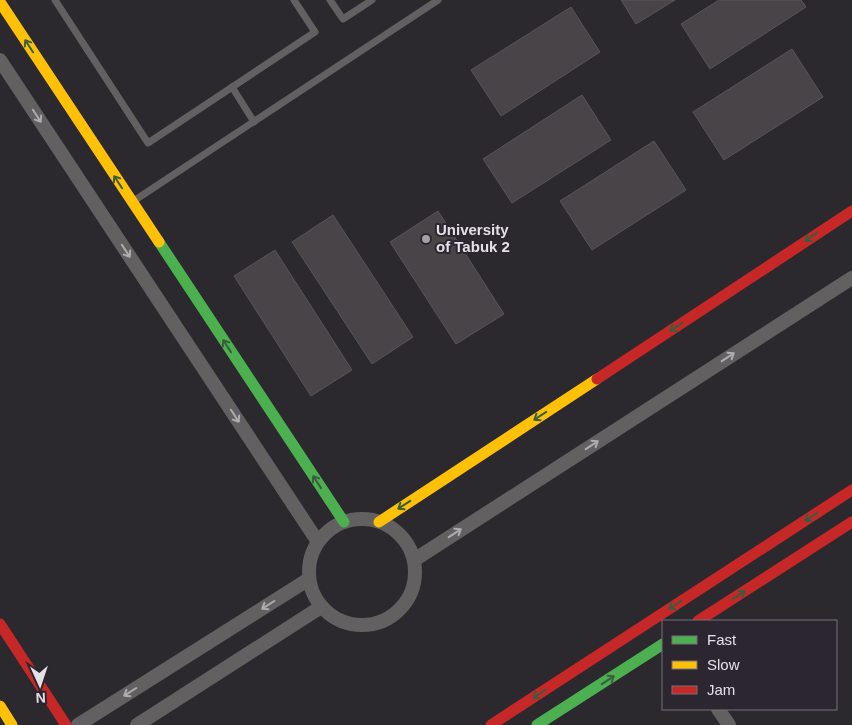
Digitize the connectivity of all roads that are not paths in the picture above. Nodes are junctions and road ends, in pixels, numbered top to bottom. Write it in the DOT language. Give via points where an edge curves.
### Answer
graph roads {
  1 [pos="55,0"];
  2 [pos="294,0"];
  3 [pos="330,0"];
  4 [pos="372,0"];
  5 [pos="438,0"];
  6 [pos="0,2"];
  7 [pos="0,60"];
  8 [pos="232,87"];
  9 [pos="254,122"];
  10 [pos="132,202"];
  11 [pos="852,211"];
  12 [pos="852,278"];
  13 [pos="852,490"];
  14 [pos="344,522"];
  15 [pos="379,522"];
  16 [pos="852,522"];
  17 [pos="318,542"];
  18 [pos="414,560"];
  19 [pos="309,579"];
  20 [pos="321,607"];
  21 [pos="700,620"];
  22 [pos="0,624"];
  23 [pos="662,645"];
  24 [pos="0,706"];
  25 [pos="719,710"];
  26 [pos="12,725"];
  27 [pos="66,725"];
  28 [pos="78,725"];
  29 [pos="137,725"];
  30 [pos="491,725"];
  31 [pos="538,725"];
  32 [pos="729,725"];
  1 -- 8 [label="lane" via="148,143"];
  2 -- 8 [label="lane" via="315,32"];
  3 -- 4 [label="lane" via="343,19"];
  5 -- 9 [label="lane"];
  10 -- 6 [label="street, one-way"];
  7 -- 17 [label="street, one-way"];
  8 -- 9 [label="lane"];
  9 -- 10 [label="lane"];
  14 -- 10 [label="street, one-way"];
  11 -- 15 [label="street, one-way"];
  18 -- 12 [label="street, one-way"];
  13 -- 30 [label="street, one-way"];
  14 -- 15 [label="street" via="361,519"];
  14 -- 17 [label="street"];
  15 -- 18 [label="street" via="395,530 407,544"];
  21 -- 16 [label="street, one-way"];
  17 -- 19 [label="street" via="309,566"];
  18 -- 20 [label="street" via="411,594 401,609 386,620 352,625"];
  19 -- 20 [label="street"];
  19 -- 28 [label="street, one-way"];
  20 -- 29 [label="street"];
  22 -- 27 [label="street"];
  31 -- 23 [label="street, one-way"];
  24 -- 26 [label="street"];
  25 -- 32 [label="street"];
}
